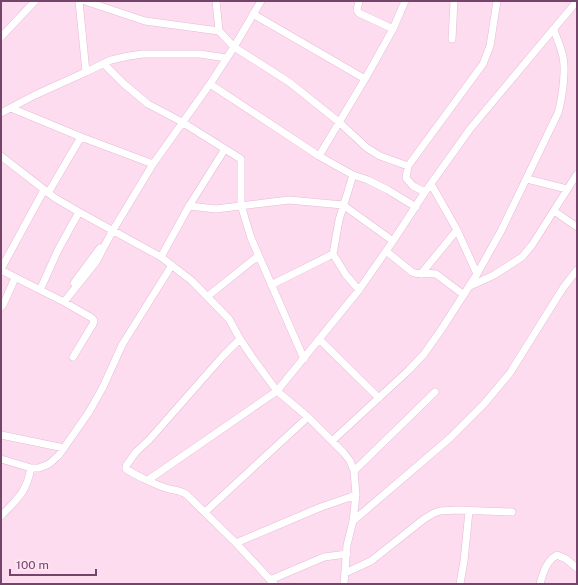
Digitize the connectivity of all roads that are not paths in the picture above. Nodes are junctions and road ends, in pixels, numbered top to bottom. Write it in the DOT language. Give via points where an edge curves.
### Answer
graph roads {
  1 [pos="35,1"];
  2 [pos="79,1"];
  3 [pos="85,1"];
  4 [pos="216,1"];
  5 [pos="261,1"];
  6 [pos="359,1"];
  7 [pos="405,1"];
  8 [pos="454,1"];
  9 [pos="497,1"];
  10 [pos="577,1"];
  11 [pos="253,14"];
  12 [pos="393,29"];
  13 [pos="554,30"];
  14 [pos="219,31"];
  15 [pos="1,37"];
  16 [pos="452,38"];
  17 [pos="234,47"];
  18 [pos="226,58"];
  19 [pos="104,64"];
  20 [pos="86,72"];
  21 [pos="365,79"];
  22 [pos="210,84"];
  23 [pos="11,108"];
  24 [pos="1,112"];
  25 [pos="182,122"];
  26 [pos="339,122"];
  27 [pos="81,137"];
  28 [pos="225,149"];
  29 [pos="1,156"];
  30 [pos="319,156"];
  31 [pos="153,164"];
  32 [pos="408,166"];
  33 [pos="577,174"];
  34 [pos="353,176"];
  35 [pos="527,179"];
  36 [pos="431,184"];
  37 [pos="567,190"];
  38 [pos="46,192"];
  39 [pos="425,192"];
  40 [pos="241,205"];
  41 [pos="343,205"];
  42 [pos="189,206"];
  43 [pos="416,207"];
  44 [pos="554,211"];
  45 [pos="79,212"];
  46 [pos="577,227"];
  47 [pos="113,230"];
  48 [pos="457,230"];
  49 [pos="393,242"];
  50 [pos="386,251"];
  51 [pos="333,254"];
  52 [pos="258,256"];
  53 [pos="161,257"];
  54 [pos="172,265"];
  55 [pos="1,269"];
  56 [pos="577,271"];
  57 [pos="421,274"];
  58 [pos="477,274"];
  59 [pos="15,278"];
  60 [pos="271,285"];
  61 [pos="470,286"];
  62 [pos="40,290"];
  63 [pos="359,290"];
  64 [pos="464,295"];
  65 [pos="208,296"];
  66 [pos="62,301"];
  67 [pos="1,307"];
  68 [pos="240,339"];
  69 [pos="319,339"];
  70 [pos="73,357"];
  71 [pos="304,358"];
  72 [pos="277,391"];
  73 [pos="435,392"];
  74 [pos="379,398"];
  75 [pos="308,417"];
  76 [pos="1,435"];
  77 [pos="332,441"];
  78 [pos="64,448"];
  79 [pos="1,459"];
  80 [pos="31,468"];
  81 [pos="354,471"];
  82 [pos="148,480"];
  83 [pos="356,495"];
  84 [pos="469,511"];
  85 [pos="205,512"];
  86 [pos="512,512"];
  87 [pos="1,516"];
  88 [pos="353,521"];
  89 [pos="236,543"];
  90 [pos="347,554"];
  91 [pos="577,568"];
  92 [pos="345,573"];
  93 [pos="272,582"];
  94 [pos="344,584"];
  95 [pos="460,584"];
  96 [pos="540,584"];
  1 -- 15 [label="street"];
  2 -- 20 [label="street"];
  3 -- 14 [label="street" via="145,21"];
  4 -- 14 [label="street"];
  5 -- 11 [label="street"];
  6 -- 12 [label="street" via="360,13"];
  7 -- 12 [label="street"];
  8 -- 16 [label="street"];
  9 -- 32 [label="street" via="490,46 483,64"];
  10 -- 13 [label="street"];
  11 -- 17 [label="street"];
  11 -- 21 [label="street"];
  12 -- 21 [label="street"];
  13 -- 35 [label="street" via="564,66 560,105"];
  13 -- 36 [label="street" via="470,130"];
  14 -- 17 [label="street"];
  17 -- 18 [label="street"];
  17 -- 26 [label="street" via="289,82"];
  18 -- 19 [label="street" via="200,54 143,54"];
  18 -- 22 [label="street"];
  19 -- 20 [label="street"];
  19 -- 25 [label="street" via="148,104"];
  20 -- 23 [label="street"];
  21 -- 26 [label="street"];
  22 -- 25 [label="street"];
  22 -- 30 [label="street"];
  23 -- 24 [label="street"];
  23 -- 27 [label="street"];
  25 -- 28 [label="street"];
  25 -- 31 [label="street"];
  26 -- 30 [label="street"];
  26 -- 32 [label="street" via="374,152"];
  27 -- 31 [label="street"];
  27 -- 38 [label="street"];
  28 -- 40 [label="street" via="240,159"];
  28 -- 42 [label="street"];
  29 -- 38 [label="street"];
  30 -- 34 [label="street"];
  31 -- 47 [label="street"];
  32 -- 39 [label="street" via="406,178 413,186"];
  33 -- 37 [label="street"];
  34 -- 41 [label="street"];
  34 -- 43 [label="street" via="368,180"];
  35 -- 37 [label="street"];
  35 -- 58 [label="street"];
  36 -- 39 [label="street"];
  36 -- 48 [label="street"];
  37 -- 44 [label="street"];
  38 -- 45 [label="street"];
  38 -- 55 [label="street"];
  39 -- 43 [label="street"];
  40 -- 41 [label="street" via="296,200"];
  40 -- 42 [label="street" via="216,209"];
  40 -- 52 [label="street"];
  41 -- 49 [label="street"];
  41 -- 51 [label="street"];
  42 -- 53 [label="street"];
  43 -- 49 [label="street"];
  44 -- 46 [label="street"];
  44 -- 61 [label="street" via="522,257 494,275"];
  45 -- 47 [label="street"];
  45 -- 62 [label="street"];
  47 -- 53 [label="street"];
  47 -- 66 [label="street" via="96,262"];
  48 -- 57 [label="street"];
  48 -- 58 [label="street"];
  49 -- 50 [label="street"];
  50 -- 57 [label="street" via="416,275"];
  50 -- 63 [label="street"];
  51 -- 60 [label="street"];
  51 -- 63 [label="street"];
  52 -- 60 [label="street"];
  52 -- 65 [label="street"];
  53 -- 54 [label="street"];
  54 -- 65 [label="street"];
  54 -- 78 [label="street" via="122,345 93,406"];
  55 -- 59 [label="street"];
  56 -- 88 [label="street" via="563,288 510,372 484,404 450,438"];
  57 -- 64 [label="street" via="436,274"];
  58 -- 61 [label="street"];
  59 -- 62 [label="street"];
  59 -- 67 [label="street"];
  60 -- 71 [label="street"];
  61 -- 64 [label="street"];
  62 -- 66 [label="street"];
  63 -- 69 [label="street"];
  64 -- 74 [label="street" via="424,354"];
  65 -- 68 [label="street" via="229,319"];
  66 -- 70 [label="street" via="94,321"];
  68 -- 72 [label="street"];
  68 -- 82 [label="street" via="128,462 126,469"];
  69 -- 71 [label="street"];
  69 -- 74 [label="street"];
  71 -- 72 [label="street"];
  72 -- 75 [label="street"];
  72 -- 82 [label="street"];
  73 -- 81 [label="street"];
  74 -- 77 [label="street"];
  75 -- 77 [label="street"];
  75 -- 85 [label="street"];
  76 -- 78 [label="street"];
  77 -- 81 [label="street" via="350,461"];
  78 -- 80 [label="street" via="49,464"];
  79 -- 80 [label="street"];
  80 -- 87 [label="street" via="23,492"];
  81 -- 83 [label="street"];
  82 -- 85 [label="street" via="168,489 181,490"];
  83 -- 88 [label="street"];
  83 -- 89 [label="street"];
  84 -- 86 [label="street"];
  84 -- 92 [label="street" via="440,512 428,516 380,555"];
  84 -- 95 [label="street"];
  85 -- 89 [label="street"];
  88 -- 90 [label="street"];
  89 -- 93 [label="street"];
  90 -- 92 [label="street"];
  90 -- 93 [label="street" via="324,557"];
  91 -- 96 [label="street" via="557,555 543,570"];
  92 -- 94 [label="street"];
}
